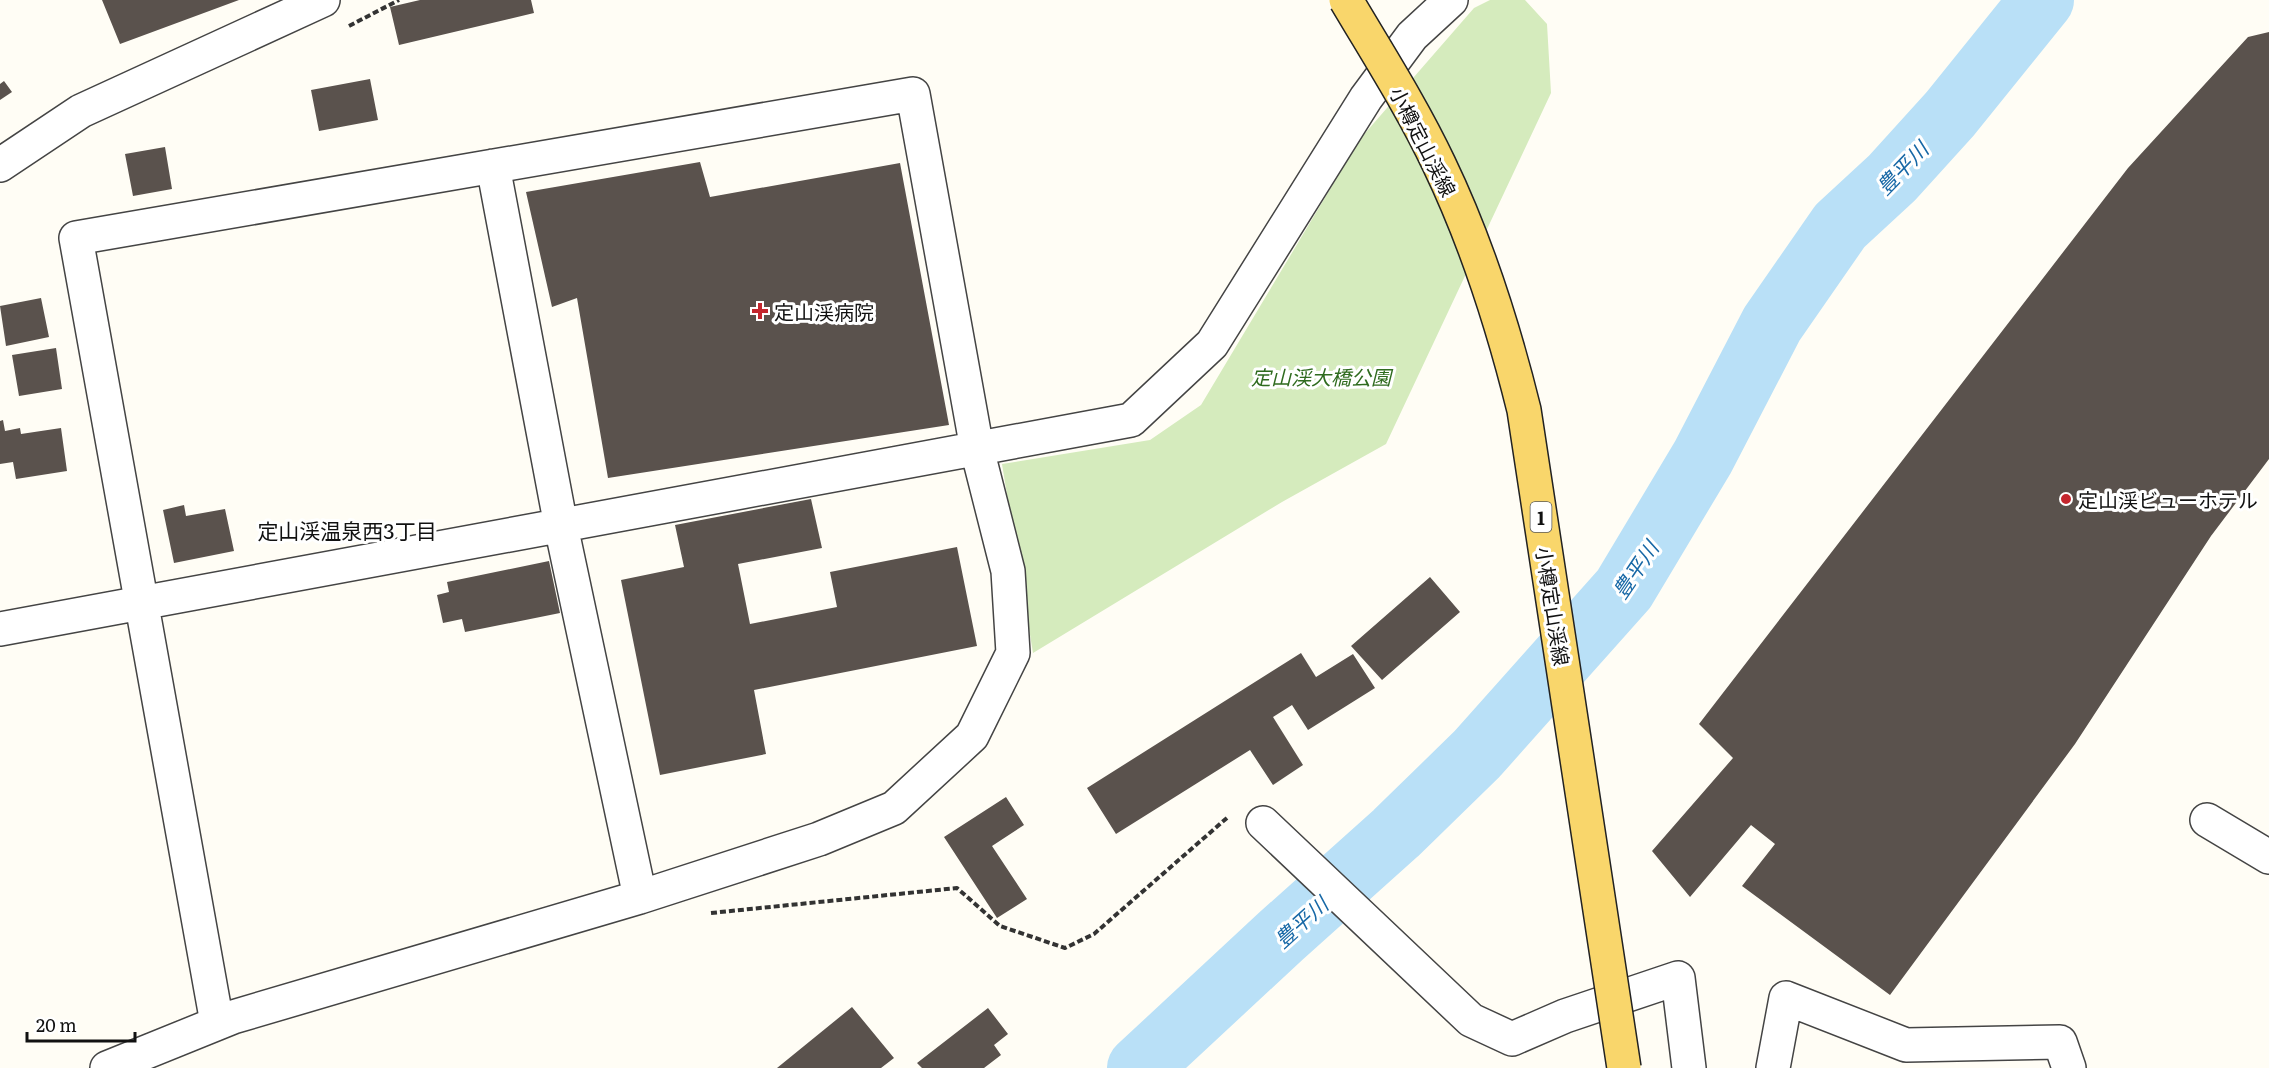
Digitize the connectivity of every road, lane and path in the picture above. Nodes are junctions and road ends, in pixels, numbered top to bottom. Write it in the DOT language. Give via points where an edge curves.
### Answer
graph roads {
  1 [pos="323,0"];
  2 [pos="1346,0"];
  3 [pos="1451,0"];
  4 [pos="0,165"];
  5 [pos="494,166"];
  6 [pos="977,449"];
  7 [pos="561,526"];
  8 [pos="140,605"];
  9 [pos="0,628"];
  10 [pos="2207,820"];
  11 [pos="1263,823"];
  12 [pos="2269,857"];
  13 [pos="640,897"];
  14 [pos="701,914"];
  15 [pos="217,1023"];
  16 [pos="107,1068"];
  17 [pos="1624,1068"];
  18 [pos="1689,1068"];
  19 [pos="1773,1068"];
  20 [pos="2069,1068"];
  1 -- 4 [label="street" via="81,111"];
  2 -- 17 [label="main road, 小樽定山渓線 / 1, bridge" via="1438,164 1473,241 1505,332 1524,410"];
  3 -- 6 [label="street" via="1412,36 1366,98 1212,344 1131,420"];
  5 -- 6 [label="street" via="913,94"];
  5 -- 7 [label="street"];
  5 -- 8 [label="street" via="76,238"];
  6 -- 7 [label="street"];
  6 -- 13 [label="street" via="1008,571 1013,653 972,736 894,808 819,839"];
  7 -- 8 [label="street"];
  7 -- 13 [label="street"];
  8 -- 9 [label="street"];
  8 -- 15 [label="street"];
  10 -- 12 [label="street"];
  11 -- 14 [label="path" via="1244,810 1233,812 1094,934 1065,948 1000,926 957,888"];
  11 -- 18 [label="street" via="1471,1020 1512,1040 1565,1016 1678,978"];
  13 -- 15 [label="street"];
  15 -- 16 [label="street"];
  19 -- 20 [label="street" via="1786,998 1906,1045 2060,1042"];
}
